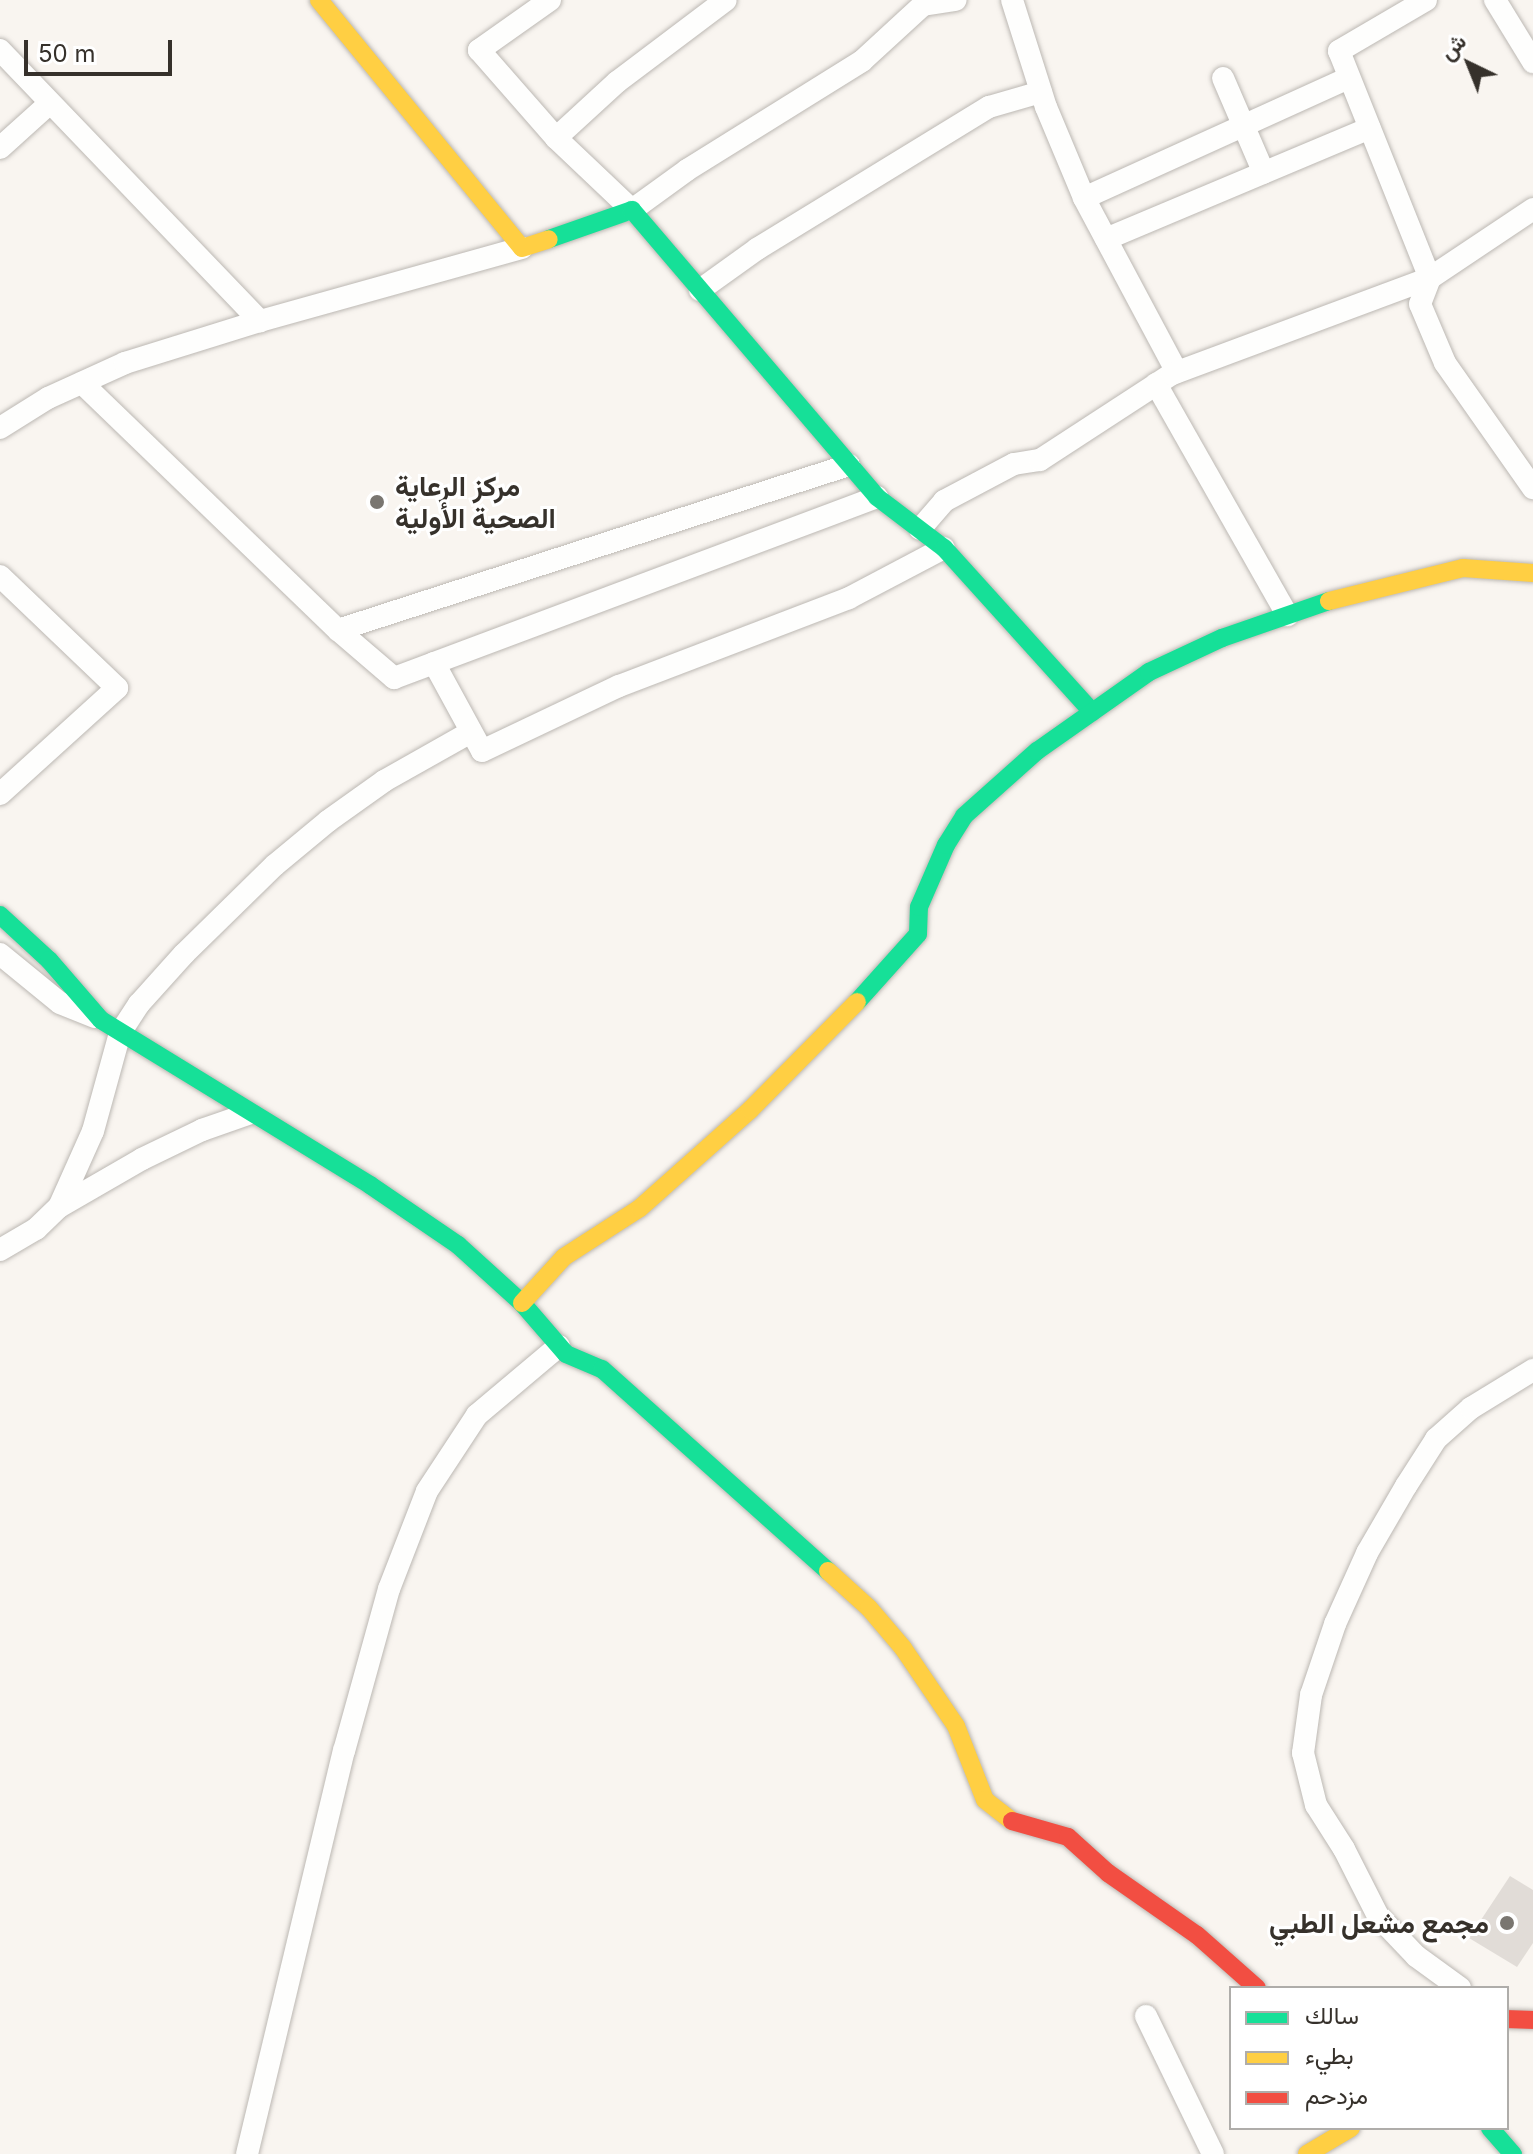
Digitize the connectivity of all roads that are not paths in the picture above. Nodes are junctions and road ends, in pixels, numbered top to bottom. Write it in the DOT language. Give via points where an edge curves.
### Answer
graph roads {
  1 [pos="319,0"];
  2 [pos="550,0"];
  3 [pos="726,0"];
  4 [pos="956,0"];
  5 [pos="1012,0"];
  6 [pos="1426,0"];
  7 [pos="1495,0"];
  8 [pos="0,50"];
  9 [pos="1533,62"];
  10 [pos="1223,78"];
  11 [pos="1349,78"];
  12 [pos="1041,92"];
  13 [pos="50,103"];
  14 [pos="1242,126"];
  15 [pos="1370,128"];
  16 [pos="556,138"];
  17 [pos="0,148"];
  18 [pos="1264,173"];
  19 [pos="1084,198"];
  20 [pos="1533,209"];
  21 [pos="632,210"];
  22 [pos="1106,239"];
  23 [pos="522,248"];
  24 [pos="1430,278"];
  25 [pos="700,290"];
  26 [pos="260,321"];
  27 [pos="1177,372"];
  28 [pos="82,383"];
  29 [pos="1156,384"];
  30 [pos="0,428"];
  31 [pos="849,465"];
  32 [pos="1533,488"];
  33 [pos="877,497"];
  34 [pos="920,529"];
  35 [pos="944,548"];
  36 [pos="1533,573"];
  37 [pos="0,576"];
  38 [pos="1287,615"];
  39 [pos="338,630"];
  40 [pos="434,663"];
  41 [pos="1092,712"];
  42 [pos="471,732"];
  43 [pos="0,794"];
  44 [pos="0,915"];
  45 [pos="0,954"];
  46 [pos="101,1020"];
  47 [pos="120,1033"];
  48 [pos="248,1114"];
  49 [pos="59,1207"];
  50 [pos="0,1250"];
  51 [pos="522,1303"];
  52 [pos="559,1346"];
  53 [pos="1533,1370"];
  54 [pos="1255,1986"];
  55 [pos="1457,1986"];
  56 [pos="1146,2016"];
  57 [pos="1509,2019"];
  58 [pos="1533,2020"];
  59 [pos="1348,2130"];
  60 [pos="1492,2130"];
  61 [pos="247,2154"];
  62 [pos="1213,2154"];
  63 [pos="1307,2154"];
  64 [pos="1513,2154"];
  1 -- 23 [label="street"];
  2 -- 16 [label="street" via="479,50"];
  3 -- 16 [label="street" via="617,82"];
  4 -- 21 [label="street" via="923,5 862,61"];
  5 -- 12 [label="street"];
  6 -- 11 [label="street" via="1339,51"];
  7 -- 9 [label="street"];
  8 -- 13 [label="street"];
  10 -- 14 [label="street"];
  11 -- 14 [label="street"];
  11 -- 15 [label="street"];
  12 -- 19 [label="street"];
  12 -- 25 [label="street" via="989,107 757,249"];
  13 -- 17 [label="street"];
  13 -- 26 [label="street"];
  14 -- 18 [label="street"];
  14 -- 19 [label="street"];
  15 -- 18 [label="street"];
  15 -- 24 [label="street"];
  16 -- 21 [label="street"];
  18 -- 22 [label="street"];
  19 -- 22 [label="street"];
  20 -- 24 [label="street"];
  21 -- 23 [label="street"];
  21 -- 25 [label="street"];
  22 -- 27 [label="street"];
  23 -- 26 [label="street"];
  24 -- 27 [label="street"];
  24 -- 32 [label="street" via="1420,304 1445,363"];
  25 -- 31 [label="street"];
  26 -- 28 [label="street" via="125,363"];
  27 -- 29 [label="street"];
  28 -- 30 [label="street"];
  28 -- 39 [label="street"];
  29 -- 34 [label="street" via="1040,460 1014,464 944,501"];
  29 -- 38 [label="street"];
  31 -- 33 [label="street"];
  31 -- 39 [label="street"];
  33 -- 34 [label="street"];
  33 -- 40 [label="street"];
  34 -- 35 [label="street"];
  35 -- 41 [label="street"];
  35 -- 42 [label="street" via="849,598 619,686 482,751"];
  36 -- 38 [label="street" via="1463,568"];
  37 -- 43 [label="street" via="117,688"];
  38 -- 41 [label="street" via="1149,672"];
  39 -- 40 [label="street" via="394,678"];
  40 -- 42 [label="street"];
  41 -- 51 [label="street" via="1037,751 964,816 919,907 918,934 897,961 750,1110 640,1208 564,1257"];
  42 -- 47 [label="street" via="384,781 275,865 184,954"];
  44 -- 46 [label="street" via="49,960"];
  45 -- 46 [label="street" via="60,1003"];
  46 -- 47 [label="street"];
  47 -- 48 [label="street"];
  47 -- 49 [label="street" via="93,1131"];
  48 -- 49 [label="street" via="142,1159"];
  48 -- 51 [label="street" via="403,1207 458,1245"];
  49 -- 50 [label="street" via="36,1229"];
  51 -- 52 [label="street"];
  52 -- 54 [label="street" via="602,1369 869,1608 956,1726 985,1800 1014,1823 1068,1837"];
  52 -- 61 [label="street" via="477,1415 427,1491 389,1589 344,1751"];
  53 -- 55 [label="street" via="1471,1408 1436,1439 1406,1486 1367,1553 1335,1624 1311,1695 1303,1753 1316,1805 1378,1916 1416,1956"];
  56 -- 62 [label="street"];
  57 -- 58 [label="street"];
  59 -- 63 [label="street"];
  60 -- 64 [label="street"];
}
